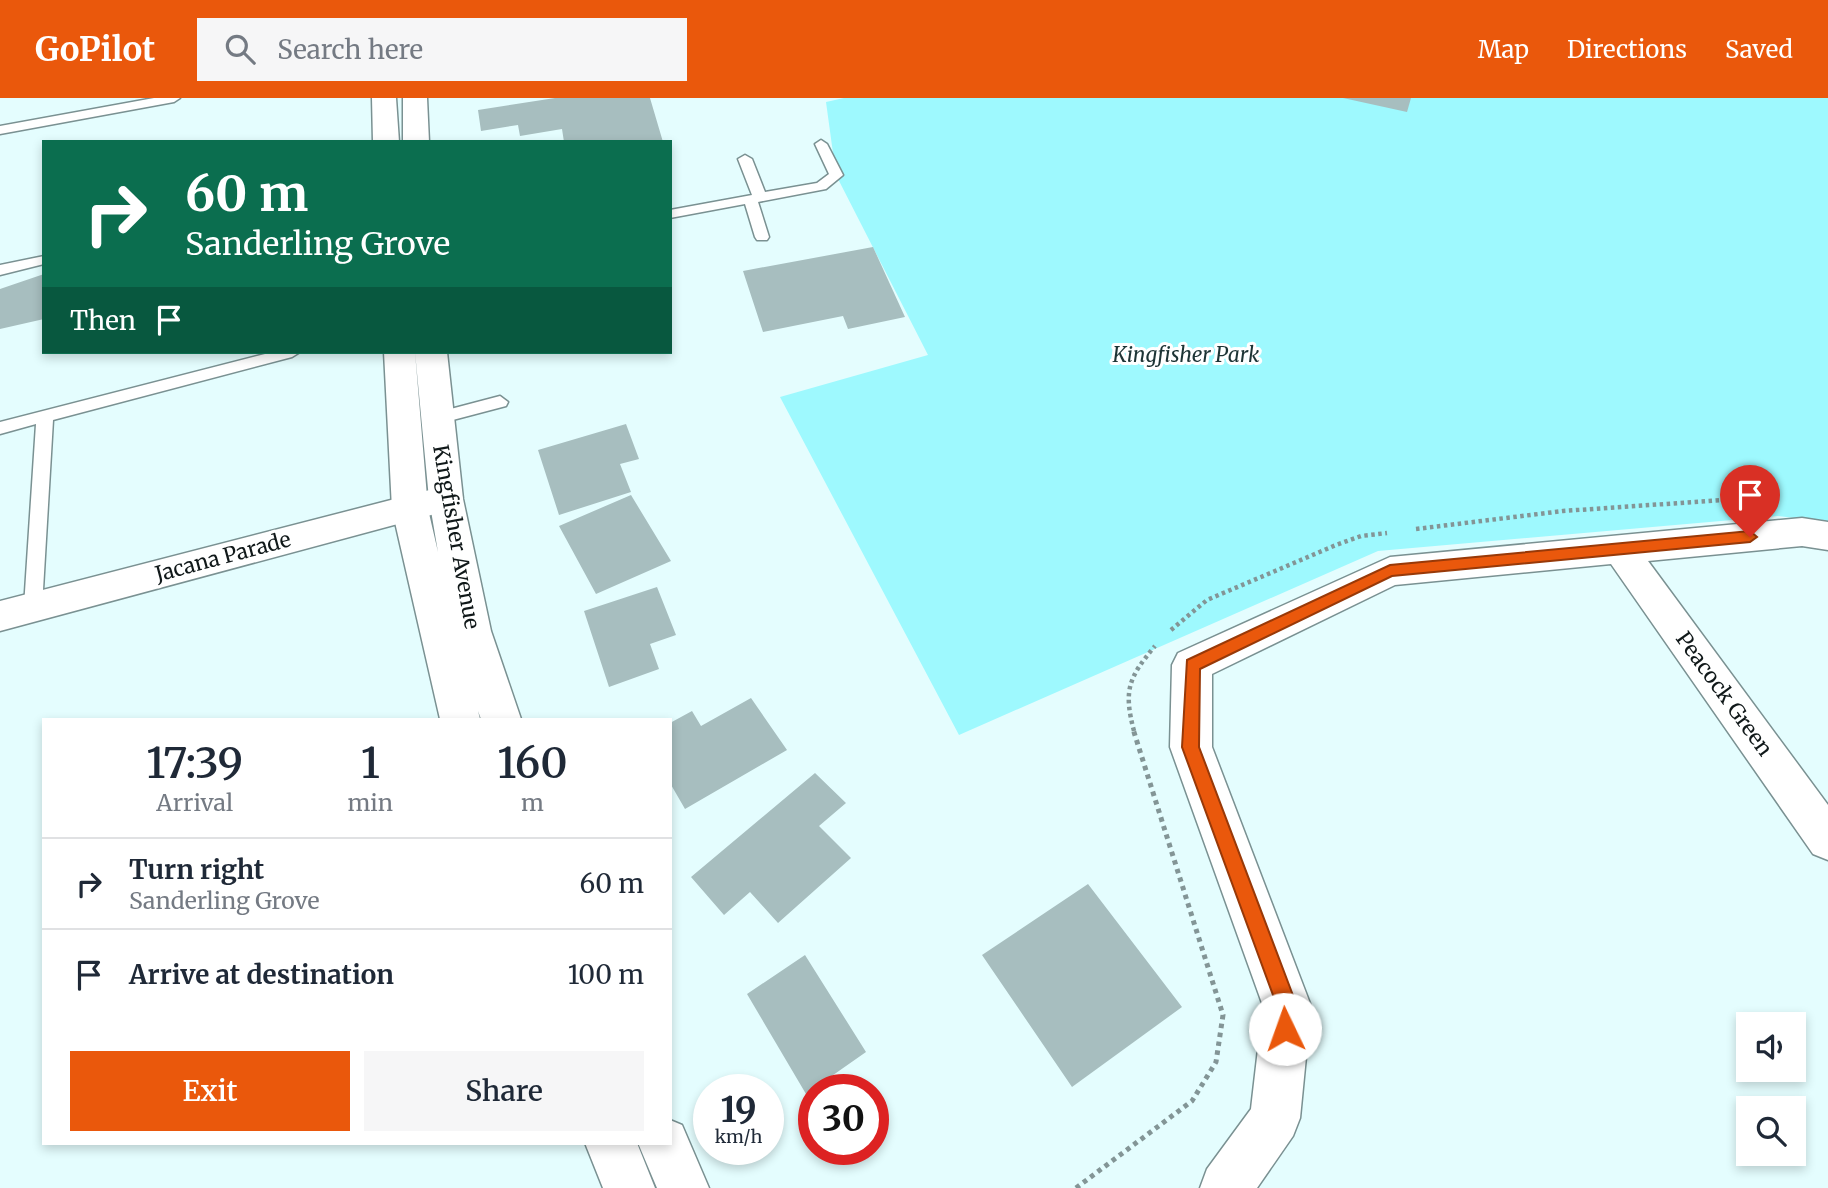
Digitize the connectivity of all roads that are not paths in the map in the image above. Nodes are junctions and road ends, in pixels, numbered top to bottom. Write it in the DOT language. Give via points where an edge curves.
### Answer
graph roads {
  1 [pos="174,98"];
  2 [pos="384,98"];
  3 [pos="415,98"];
  4 [pos="0,130"];
  5 [pos="386,140"];
  6 [pos="416,140"];
  7 [pos="821,144"];
  8 [pos="745,159"];
  9 [pos="755,198"];
  10 [pos="672,214"];
  11 [pos="762,237"];
  12 [pos="42,260"];
  13 [pos="0,270"];
  14 [pos="284,354"];
  15 [pos="400,354"];
  16 [pos="431,354"];
  17 [pos="500,402"];
  18 [pos="45,416"];
  19 [pos="420,422"];
  20 [pos="0,428"];
  21 [pos="446,499"];
  22 [pos="410,509"];
  23 [pos="1828,536"];
  24 [pos="1619,548"];
  25 [pos="17,611"];
  26 [pos="460,718"];
  27 [pos="501,718"];
  28 [pos="1828,840"];
  29 [pos="612,1145"];
  30 [pos="665,1145"];
  31 [pos="629,1188"];
  32 [pos="683,1188"];
  33 [pos="1226,1188"];
  1 -- 4 [label="lane"];
  2 -- 5 [label="street"];
  3 -- 6 [label="street"];
  7 -- 9 [label="lane" via="836,175 821,186"];
  8 -- 9 [label="lane"];
  9 -- 10 [label="lane"];
  9 -- 11 [label="lane"];
  12 -- 13 [label="lane"];
  14 -- 18 [label="lane"];
  15 -- 19 [label="street, Kingfisher Avenue"];
  16 -- 19 [label="street, Kingfisher Avenue"];
  17 -- 19 [label="lane"];
  18 -- 20 [label="lane"];
  18 -- 25 [label="lane"];
  19 -- 21 [label="street, Kingfisher Avenue"];
  19 -- 22 [label="street, Kingfisher Avenue"];
  21 -- 22 [label="street, Jacana Parade"];
  21 -- 27 [label="street, Kingfisher Avenue" via="472,631"];
  22 -- 25 [label="street, Jacana Parade"];
  22 -- 26 [label="street, Kingfisher Avenue"];
  23 -- 24 [label="street" via="1802,532"];
  24 -- 28 [label="street, Peacock Green"];
  24 -- 33 [label="street" via="1390,570 1192,665 1191,747 1287,1006 1275,1118"];
  29 -- 31 [label="street"];
  30 -- 32 [label="street"];
}
